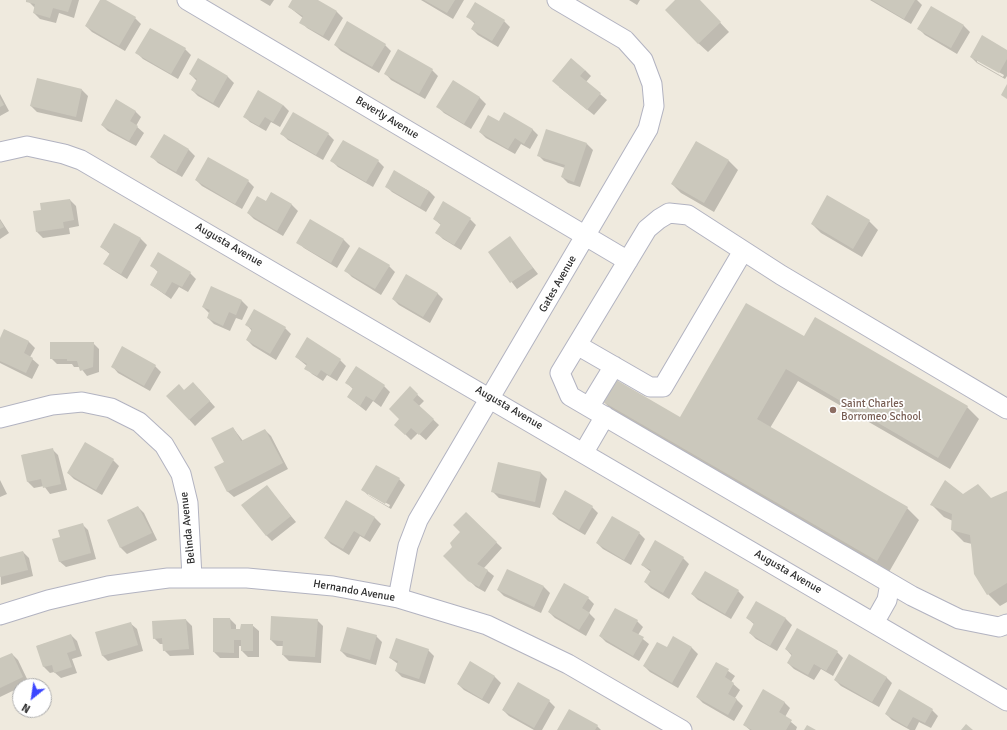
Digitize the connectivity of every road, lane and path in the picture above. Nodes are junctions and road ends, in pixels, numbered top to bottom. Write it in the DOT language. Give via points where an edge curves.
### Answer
graph roads {
  1 [pos="187,0"];
  2 [pos="557,0"];
  3 [pos="0,152"];
  4 [pos="586,236"];
  5 [pos="743,250"];
  6 [pos="628,261"];
  7 [pos="577,345"];
  8 [pos="614,366"];
  9 [pos="491,398"];
  10 [pos="1007,410"];
  11 [pos="597,412"];
  12 [pos="0,418"];
  13 [pos="584,452"];
  14 [pos="192,577"];
  15 [pos="890,583"];
  16 [pos="398,598"];
  17 [pos="0,615"];
  18 [pos="874,623"];
  19 [pos="1007,624"];
  20 [pos="1007,701"];
  21 [pos="682,730"];
  1 -- 4 [label="street, Beverly Avenue"];
  2 -- 4 [label="street, Gates Avenue" via="626,40 643,60 652,84 654,106 648,129"];
  3 -- 9 [label="street, Augusta Avenue" via="26,146 81,160"];
  4 -- 6 [label="street, Beverly Avenue"];
  4 -- 9 [label="street, Gates Avenue"];
  5 -- 6 [label="street" via="688,215 669,213 647,229"];
  5 -- 8 [label="street" via="663,387 650,387"];
  5 -- 10 [label="street"];
  6 -- 7 [label="street"];
  7 -- 8 [label="street"];
  7 -- 11 [label="street" via="560,373 570,396"];
  8 -- 11 [label="street"];
  9 -- 13 [label="street, Augusta Avenue"];
  9 -- 16 [label="street, Gates Avenue" via="418,520 408,546"];
  11 -- 13 [label="street"];
  11 -- 15 [label="street"];
  12 -- 14 [label="street, Belinda Avenue" via="52,405 82,402 111,408 139,422 164,445 181,474 188,503"];
  13 -- 18 [label="street, Augusta Avenue"];
  14 -- 16 [label="street, Hernando Avenue" via="296,582"];
  14 -- 17 [label="street, Hernando Avenue" via="108,586 48,600"];
  15 -- 18 [label="street" via="888,600"];
  15 -- 19 [label="street" via="960,619 999,627"];
  16 -- 21 [label="street, Hernando Avenue" via="487,625 568,664"];
  18 -- 20 [label="street, Augusta Avenue"];
}
